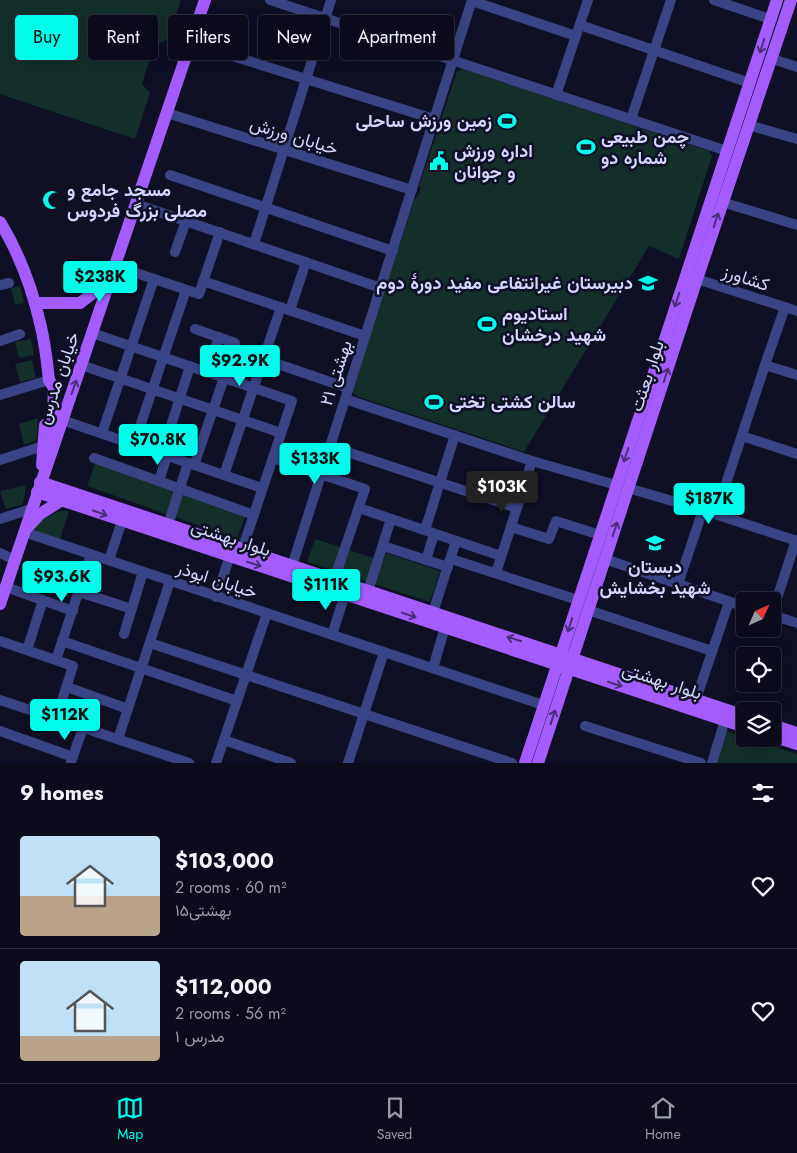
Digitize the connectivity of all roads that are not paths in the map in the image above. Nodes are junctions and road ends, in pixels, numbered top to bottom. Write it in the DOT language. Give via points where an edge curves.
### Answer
graph roads {
  1 [pos="270,0"];
  2 [pos="331,0"];
  3 [pos="472,0"];
  4 [pos="588,0"];
  5 [pos="670,0"];
  6 [pos="714,0"];
  7 [pos="777,0"];
  8 [pos="204,2"];
  9 [pos="792,4"];
  10 [pos="200,15"];
  11 [pos="316,15"];
  12 [pos="326,15"];
  13 [pos="770,19"];
  14 [pos="330,20"];
  15 [pos="580,25"];
  16 [pos="576,36"];
  17 [pos="654,50"];
  18 [pos="770,58"];
  19 [pos="185,60"];
  20 [pos="245,60"];
  21 [pos="312,60"];
  22 [pos="453,61"];
  23 [pos="797,67"];
  24 [pos="306,79"];
  25 [pos="750,83"];
  26 [pos="556,95"];
  27 [pos="167,113"];
  28 [pos="434,119"];
  29 [pos="630,119"];
  30 [pos="748,124"];
  31 [pos="797,139"];
  32 [pos="284,150"];
  33 [pos="727,151"];
  34 [pos="170,175"];
  35 [pos="412,190"];
  36 [pos="722,202"];
  37 [pos="136,204"];
  38 [pos="266,208"];
  39 [pos="186,221"];
  40 [pos="797,225"];
  41 [pos="1,226"];
  42 [pos="220,232"];
  43 [pos="254,244"];
  44 [pos="393,251"];
  45 [pos="175,252"];
  46 [pos="306,262"];
  47 [pos="115,266"];
  48 [pos="691,277"];
  49 [pos="154,279"];
  50 [pos="203,281"];
  51 [pos="381,288"];
  52 [pos="186,290"];
  53 [pos="35,303"];
  54 [pos="80,304"];
  55 [pos="797,306"];
  56 [pos="785,307"];
  57 [pos="285,309"];
  58 [pos="797,311"];
  59 [pos="94,328"];
  60 [pos="195,329"];
  61 [pos="20,334"];
  62 [pos="365,336"];
  63 [pos="219,337"];
  64 [pos="0,340"];
  65 [pos="236,343"];
  66 [pos="132,346"];
  67 [pos="163,357"];
  68 [pos="263,359"];
  69 [pos="81,365"];
  70 [pos="765,365"];
  71 [pos="190,366"];
  72 [pos="207,372"];
  73 [pos="797,376"];
  74 [pos="121,378"];
  75 [pos="224,378"];
  76 [pos="49,380"];
  77 [pos="253,388"];
  78 [pos="152,389"];
  79 [pos="347,393"];
  80 [pos="0,395"];
  81 [pos="180,399"];
  82 [pos="213,410"];
  83 [pos="62,420"];
  84 [pos="242,420"];
  85 [pos="102,433"];
  86 [pos="281,433"];
  87 [pos="455,435"];
  88 [pos="742,436"];
  89 [pos="134,444"];
  90 [pos="43,446"];
  91 [pos="330,446"];
  92 [pos="797,454"];
  93 [pos="164,455"];
  94 [pos="94,458"];
  95 [pos="273,458"];
  96 [pos="0,460"];
  97 [pos="48,461"];
  98 [pos="532,461"];
  99 [pos="191,464"];
  100 [pos="320,474"];
  101 [pos="224,475"];
  102 [pos="159,481"];
  103 [pos="440,482"];
  104 [pos="39,487"];
  105 [pos="622,487"];
  106 [pos="180,488"];
  107 [pos="262,488"];
  108 [pos="62,500"];
  109 [pos="78,500"];
  110 [pos="359,508"];
  111 [pos="517,508"];
  112 [pos="31,509"];
  113 [pos="703,510"];
  114 [pos="716,514"];
  115 [pos="254,515"];
  116 [pos="0,519"];
  117 [pos="392,519"];
  118 [pos="122,520"];
  119 [pos="168,525"];
  120 [pos="511,527"];
  121 [pos="24,532"];
  122 [pos="430,532"];
  123 [pos="600,535"];
  124 [pos="797,540"];
  125 [pos="456,541"];
  126 [pos="383,546"];
  127 [pos="242,550"];
  128 [pos="0,554"];
  129 [pos="91,554"];
  130 [pos="230,556"];
  131 [pos="501,556"];
  132 [pos="604,559"];
  133 [pos="15,560"];
  134 [pos="109,560"];
  135 [pos="426,560"];
  136 [pos="449,563"];
  137 [pos="292,566"];
  138 [pos="143,572"];
  139 [pos="496,573"];
  140 [pos="334,580"];
  141 [pos="170,581"];
  142 [pos="678,584"];
  143 [pos="6,587"];
  144 [pos="368,591"];
  145 [pos="79,592"];
  146 [pos="779,592"];
  147 [pos="345,594"];
  148 [pos="216,597"];
  149 [pos="43,600"];
  150 [pos="578,600"];
  151 [pos="729,602"];
  152 [pos="0,604"];
  153 [pos="736,604"];
  154 [pos="132,609"];
  155 [pos="588,610"];
  156 [pos="72,611"];
  157 [pos="434,612"];
  158 [pos="267,613"];
  159 [pos="781,617"];
  160 [pos="797,623"];
  161 [pos="445,627"];
  162 [pos="124,634"];
  163 [pos="332,635"];
  164 [pos="0,641"];
  165 [pos="62,642"];
  166 [pos="150,643"];
  167 [pos="27,650"];
  168 [pos="712,651"];
  169 [pos="384,652"];
  170 [pos="56,660"];
  171 [pos="565,661"];
  172 [pos="141,668"];
  173 [pos="433,668"];
  174 [pos="246,675"];
  175 [pos="66,687"];
  176 [pos="0,700"];
  177 [pos="696,700"];
  178 [pos="237,701"];
  179 [pos="544,706"];
  180 [pos="128,709"];
  181 [pos="736,713"];
  182 [pos="364,714"];
  183 [pos="56,719"];
  184 [pos="725,720"];
  185 [pos="736,724"];
  186 [pos="586,726"];
  187 [pos="83,728"];
  188 [pos="781,728"];
  189 [pos="0,731"];
  190 [pos="797,733"];
  191 [pos="781,739"];
  192 [pos="118,740"];
  193 [pos="224,740"];
  194 [pos="797,744"];
  195 [pos="72,760"];
  196 [pos="189,763"];
  197 [pos="216,763"];
  198 [pos="291,763"];
  199 [pos="348,763"];
  200 [pos="512,763"];
  201 [pos="525,763"];
  202 [pos="538,763"];
  203 [pos="701,763"];
  204 [pos="712,763"];
  1 -- 11 [label="street"];
  2 -- 12 [label="street"];
  3 -- 16 [label="street"];
  3 -- 22 [label="street, بهشتی ۲۱"];
  4 -- 15 [label="street"];
  5 -- 17 [label="street"];
  6 -- 13 [label="street"];
  7 -- 13 [label="main road, بلوار بعثت"];
  8 -- 10 [label="main road, خیابان مدرس"];
  9 -- 18 [label="main road, بلوار بعثت"];
  13 -- 25 [label="main road, بلوار بعثت, one-way"];
  14 -- 22 [label="street"];
  15 -- 16 [label="street"];
  15 -- 17 [label="street"];
  16 -- 26 [label="street"];
  17 -- 25 [label="street"];
  17 -- 29 [label="street"];
  18 -- 23 [label="street"];
  18 -- 30 [label="main road, بلوار بعثت"];
  19 -- 27 [label="main road, خیابان مدرس"];
  20 -- 24 [label="street"];
  21 -- 24 [label="street"];
  22 -- 26 [label="street"];
  22 -- 28 [label="street, بهشتی ۲۱"];
  24 -- 28 [label="street"];
  24 -- 32 [label="street"];
  25 -- 33 [label="main road, بلوار بعثت"];
  26 -- 29 [label="street"];
  27 -- 32 [label="street, خیابان ورزش"];
  27 -- 37 [label="main road, خیابان مدرس"];
  28 -- 35 [label="street, بهشتی ۲۱"];
  29 -- 33 [label="street"];
  30 -- 31 [label="street"];
  30 -- 36 [label="main road, بلوار بعثت"];
  32 -- 35 [label="street, خیابان ورزش"];
  32 -- 38 [label="street"];
  33 -- 48 [label="main road, بلوار بعثت"];
  34 -- 38 [label="street"];
  35 -- 44 [label="street, بهشتی ۲۱"];
  36 -- 40 [label="street"];
  48 -- 36 [label="main road, بلوار بعثت, one-way"];
  37 -- 39 [label="street"];
  37 -- 47 [label="main road, خیابان مدرس"];
  38 -- 43 [label="street"];
  38 -- 44 [label="street"];
  39 -- 42 [label="street"];
  39 -- 45 [label="street"];
  41 -- 53 [label="main road" via="21,264"];
  42 -- 43 [label="street"];
  42 -- 50 [label="street"];
  43 -- 46 [label="street"];
  44 -- 51 [label="street, بهشتی ۲۱"];
  46 -- 51 [label="street"];
  46 -- 57 [label="street"];
  47 -- 49 [label="street"];
  47 -- 54 [label="main road" via="103,284"];
  47 -- 59 [label="main road, خیابان مدرس"];
  48 -- 56 [label="street, کشاورز"];
  48 -- 105 [label="main road, بلوار بعثت"];
  49 -- 52 [label="street"];
  49 -- 66 [label="street"];
  50 -- 52 [label="street" via="199,294"];
  50 -- 57 [label="street"];
  51 -- 62 [label="street, بهشتی ۲۱"];
  52 -- 67 [label="street"];
  53 -- 54 [label="main road"];
  53 -- 76 [label="main road"];
  54 -- 59 [label="main road" via="93,315"];
  55 -- 56 [label="street"];
  56 -- 58 [label="street, کشاورز"];
  56 -- 70 [label="street"];
  57 -- 62 [label="street"];
  57 -- 68 [label="street"];
  59 -- 66 [label="street"];
  59 -- 69 [label="main road, خیابان مدرس"];
  60 -- 63 [label="street"];
  61 -- 64 [label="street"];
  62 -- 79 [label="street, بهشتی ۲۱"];
  63 -- 65 [label="street"];
  63 -- 72 [label="street"];
  66 -- 67 [label="street"];
  66 -- 74 [label="street"];
  67 -- 71 [label="street"];
  67 -- 78 [label="street"];
  68 -- 77 [label="street"];
  68 -- 79 [label="street"];
  69 -- 74 [label="street"];
  83 -- 69 [label="main road, خیابان مدرس, one-way"];
  70 -- 73 [label="street"];
  70 -- 88 [label="street"];
  71 -- 72 [label="street"];
  71 -- 81 [label="street"];
  72 -- 75 [label="street"];
  74 -- 78 [label="street"];
  74 -- 85 [label="street"];
  75 -- 77 [label="street"];
  75 -- 82 [label="street"];
  76 -- 80 [label="street"];
  76 -- 90 [label="main road, خیابان مدرس"];
  76 -- 97 [label="main road" via="54,388 54,414"];
  77 -- 84 [label="street"];
  77 -- 86 [label="street" via="292,401"];
  78 -- 81 [label="street"];
  78 -- 89 [label="street"];
  79 -- 87 [label="street"];
  79 -- 91 [label="street, بهشتی ۲۱"];
  81 -- 82 [label="street"];
  81 -- 93 [label="street"];
  82 -- 84 [label="street"];
  82 -- 99 [label="street"];
  83 -- 85 [label="street"];
  83 -- 97 [label="main road, خیابان مدرس"];
  84 -- 86 [label="street"];
  84 -- 101 [label="street"];
  85 -- 89 [label="street"];
  86 -- 95 [label="street"];
  87 -- 98 [label="street"];
  87 -- 103 [label="street"];
  88 -- 92 [label="street"];
  88 -- 114 [label="street"];
  89 -- 93 [label="street"];
  90 -- 96 [label="street"];
  90 -- 104 [label="main road, خیابان مدرس"];
  91 -- 100 [label="street, بهشتی ۲۱"];
  91 -- 103 [label="street"];
  93 -- 99 [label="street"];
  93 -- 102 [label="street"];
  94 -- 102 [label="street"];
  95 -- 100 [label="street"];
  95 -- 107 [label="street"];
  97 -- 104 [label="main road, خیابان مدرس"];
  98 -- 105 [label="street"];
  98 -- 111 [label="street"];
  99 -- 101 [label="street"];
  99 -- 106 [label="street"];
  100 -- 110 [label="street" via="365,489"];
  100 -- 137 [label="street, بهشتی ۲۱"];
  101 -- 107 [label="street"];
  102 -- 106 [label="street"];
  103 -- 111 [label="street"];
  103 -- 122 [label="street"];
  104 -- 108 [label="main road, بلوار بهشتی"];
  104 -- 109 [label="main road, بلوار بهشتی"];
  104 -- 112 [label="main road, خیابان مدرس"];
  105 -- 113 [label="street"];
  105 -- 123 [label="main road, بلوار بعثت"];
  132 -- 105 [label="main road, بلوار بعثت, one-way"];
  106 -- 115 [label="street"];
  106 -- 119 [label="street"];
  107 -- 115 [label="street"];
  108 -- 109 [label="main road, بلوار بهشتی"];
  108 -- 121 [label="main road" via="40,514"];
  109 -- 118 [label="main road, بلوار بهشتی, one-way"];
  109 -- 119 [label="main road, بلوار بهشتی"];
  110 -- 117 [label="street"];
  110 -- 140 [label="street"];
  111 -- 120 [label="street"];
  112 -- 116 [label="street"];
  112 -- 121 [label="main road, خیابان مدرس"];
  113 -- 114 [label="street"];
  113 -- 142 [label="street"];
  114 -- 124 [label="street"];
  115 -- 127 [label="street"];
  117 -- 122 [label="street"];
  117 -- 126 [label="street"];
  118 -- 130 [label="main road, بلوار بهشتی"];
  118 -- 134 [label="street"];
  119 -- 127 [label="main road, بلوار بهشتی"];
  120 -- 123 [label="street" via="549,539 556,521"];
  120 -- 131 [label="street"];
  121 -- 129 [label="street, خیابان ابوذر"];
  121 -- 133 [label="main road, خیابان مدرس"];
  122 -- 125 [label="street"];
  122 -- 135 [label="street"];
  123 -- 150 [label="main road, بلوار بعثت"];
  124 -- 146 [label="street"];
  125 -- 131 [label="street"];
  125 -- 136 [label="street"];
  126 -- 135 [label="street"];
  126 -- 144 [label="street"];
  127 -- 137 [label="main road, بلوار بهشتی"];
  128 -- 133 [label="street"];
  129 -- 134 [label="street, خیابان ابوذر"];
  129 -- 145 [label="street"];
  130 -- 147 [label="main road, بلوار بهشتی, one-way"];
  130 -- 148 [label="street"];
  131 -- 139 [label="street"];
  132 -- 142 [label="street"];
  132 -- 155 [label="main road, بلوار بعثت"];
  133 -- 143 [label="main road, خیابان مدرس"];
  134 -- 138 [label="street, خیابان ابوذر"];
  135 -- 136 [label="street"];
  136 -- 139 [label="street"];
  136 -- 157 [label="street"];
  137 -- 140 [label="main road, بلوار بهشتی"];
  138 -- 141 [label="street, خیابان ابوذر"];
  138 -- 154 [label="street"];
  139 -- 150 [label="street"];
  140 -- 144 [label="main road, بلوار بهشتی"];
  141 -- 148 [label="street, خیابان ابوذر"];
  141 -- 166 [label="street"];
  142 -- 151 [label="street"];
  143 -- 149 [label="street"];
  143 -- 152 [label="main road, خیابان مدرس"];
  144 -- 157 [label="main road, بلوار بهشتی"];
  145 -- 154 [label="street"];
  145 -- 156 [label="street"];
  147 -- 161 [label="main road, بلوار بهشتی, one-way"];
  147 -- 163 [label="street"];
  148 -- 158 [label="street, خیابان ابوذر"];
  149 -- 156 [label="street"];
  149 -- 167 [label="street"];
  150 -- 171 [label="main road, بلوار بعثت, one-way"];
  151 -- 153 [label="street"];
  151 -- 168 [label="street"];
  154 -- 162 [label="street"];
  155 -- 168 [label="street"];
  155 -- 171 [label="main road, بلوار بعثت"];
  156 -- 165 [label="street"];
  171 -- 157 [label="main road, بلوار بهشتی, one-way"];
  158 -- 163 [label="street, خیابان ابوذر"];
  158 -- 174 [label="street"];
  159 -- 160 [label="street"];
  161 -- 171 [label="main road, بلوار بهشتی"];
  161 -- 173 [label="street"];
  163 -- 169 [label="street, خیابان ابوذر"];
  164 -- 167 [label="street"];
  165 -- 170 [label="street"];
  165 -- 172 [label="street"];
  166 -- 172 [label="street"];
  166 -- 174 [label="street"];
  167 -- 170 [label="street"];
  168 -- 177 [label="street"];
  169 -- 173 [label="street, خیابان ابوذر"];
  169 -- 182 [label="street"];
  170 -- 175 [label="street" via="73,666"];
  171 -- 177 [label="main road, بلوار بهشتی"];
  171 -- 179 [label="main road, بلوار بعثت"];
  171 -- 184 [label="main road, بلوار بهشتی, one-way"];
  202 -- 171 [label="main road, بلوار بعثت, one-way"];
  172 -- 178 [label="street"];
  172 -- 180 [label="street"];
  173 -- 179 [label="street, خیابان ابوذر"];
  174 -- 178 [label="street"];
  174 -- 182 [label="street"];
  175 -- 180 [label="street"];
  175 -- 183 [label="street"];
  176 -- 183 [label="street"];
  177 -- 181 [label="main road, بلوار بهشتی"];
  178 -- 193 [label="street"];
  179 -- 201 [label="main road, بلوار بعثت"];
  180 -- 192 [label="street"];
  182 -- 199 [label="street"];
  182 -- 200 [label="street"];
  183 -- 187 [label="street"];
  184 -- 185 [label="main road, بلوار بهشتی"];
  184 -- 204 [label="street"];
  186 -- 203 [label="street"];
  187 -- 192 [label="street"];
  187 -- 195 [label="street"];
  188 -- 190 [label="main road"];
  189 -- 195 [label="street"];
  191 -- 194 [label="main road"];
  192 -- 196 [label="street"];
  193 -- 197 [label="street"];
  193 -- 198 [label="street"];
}
